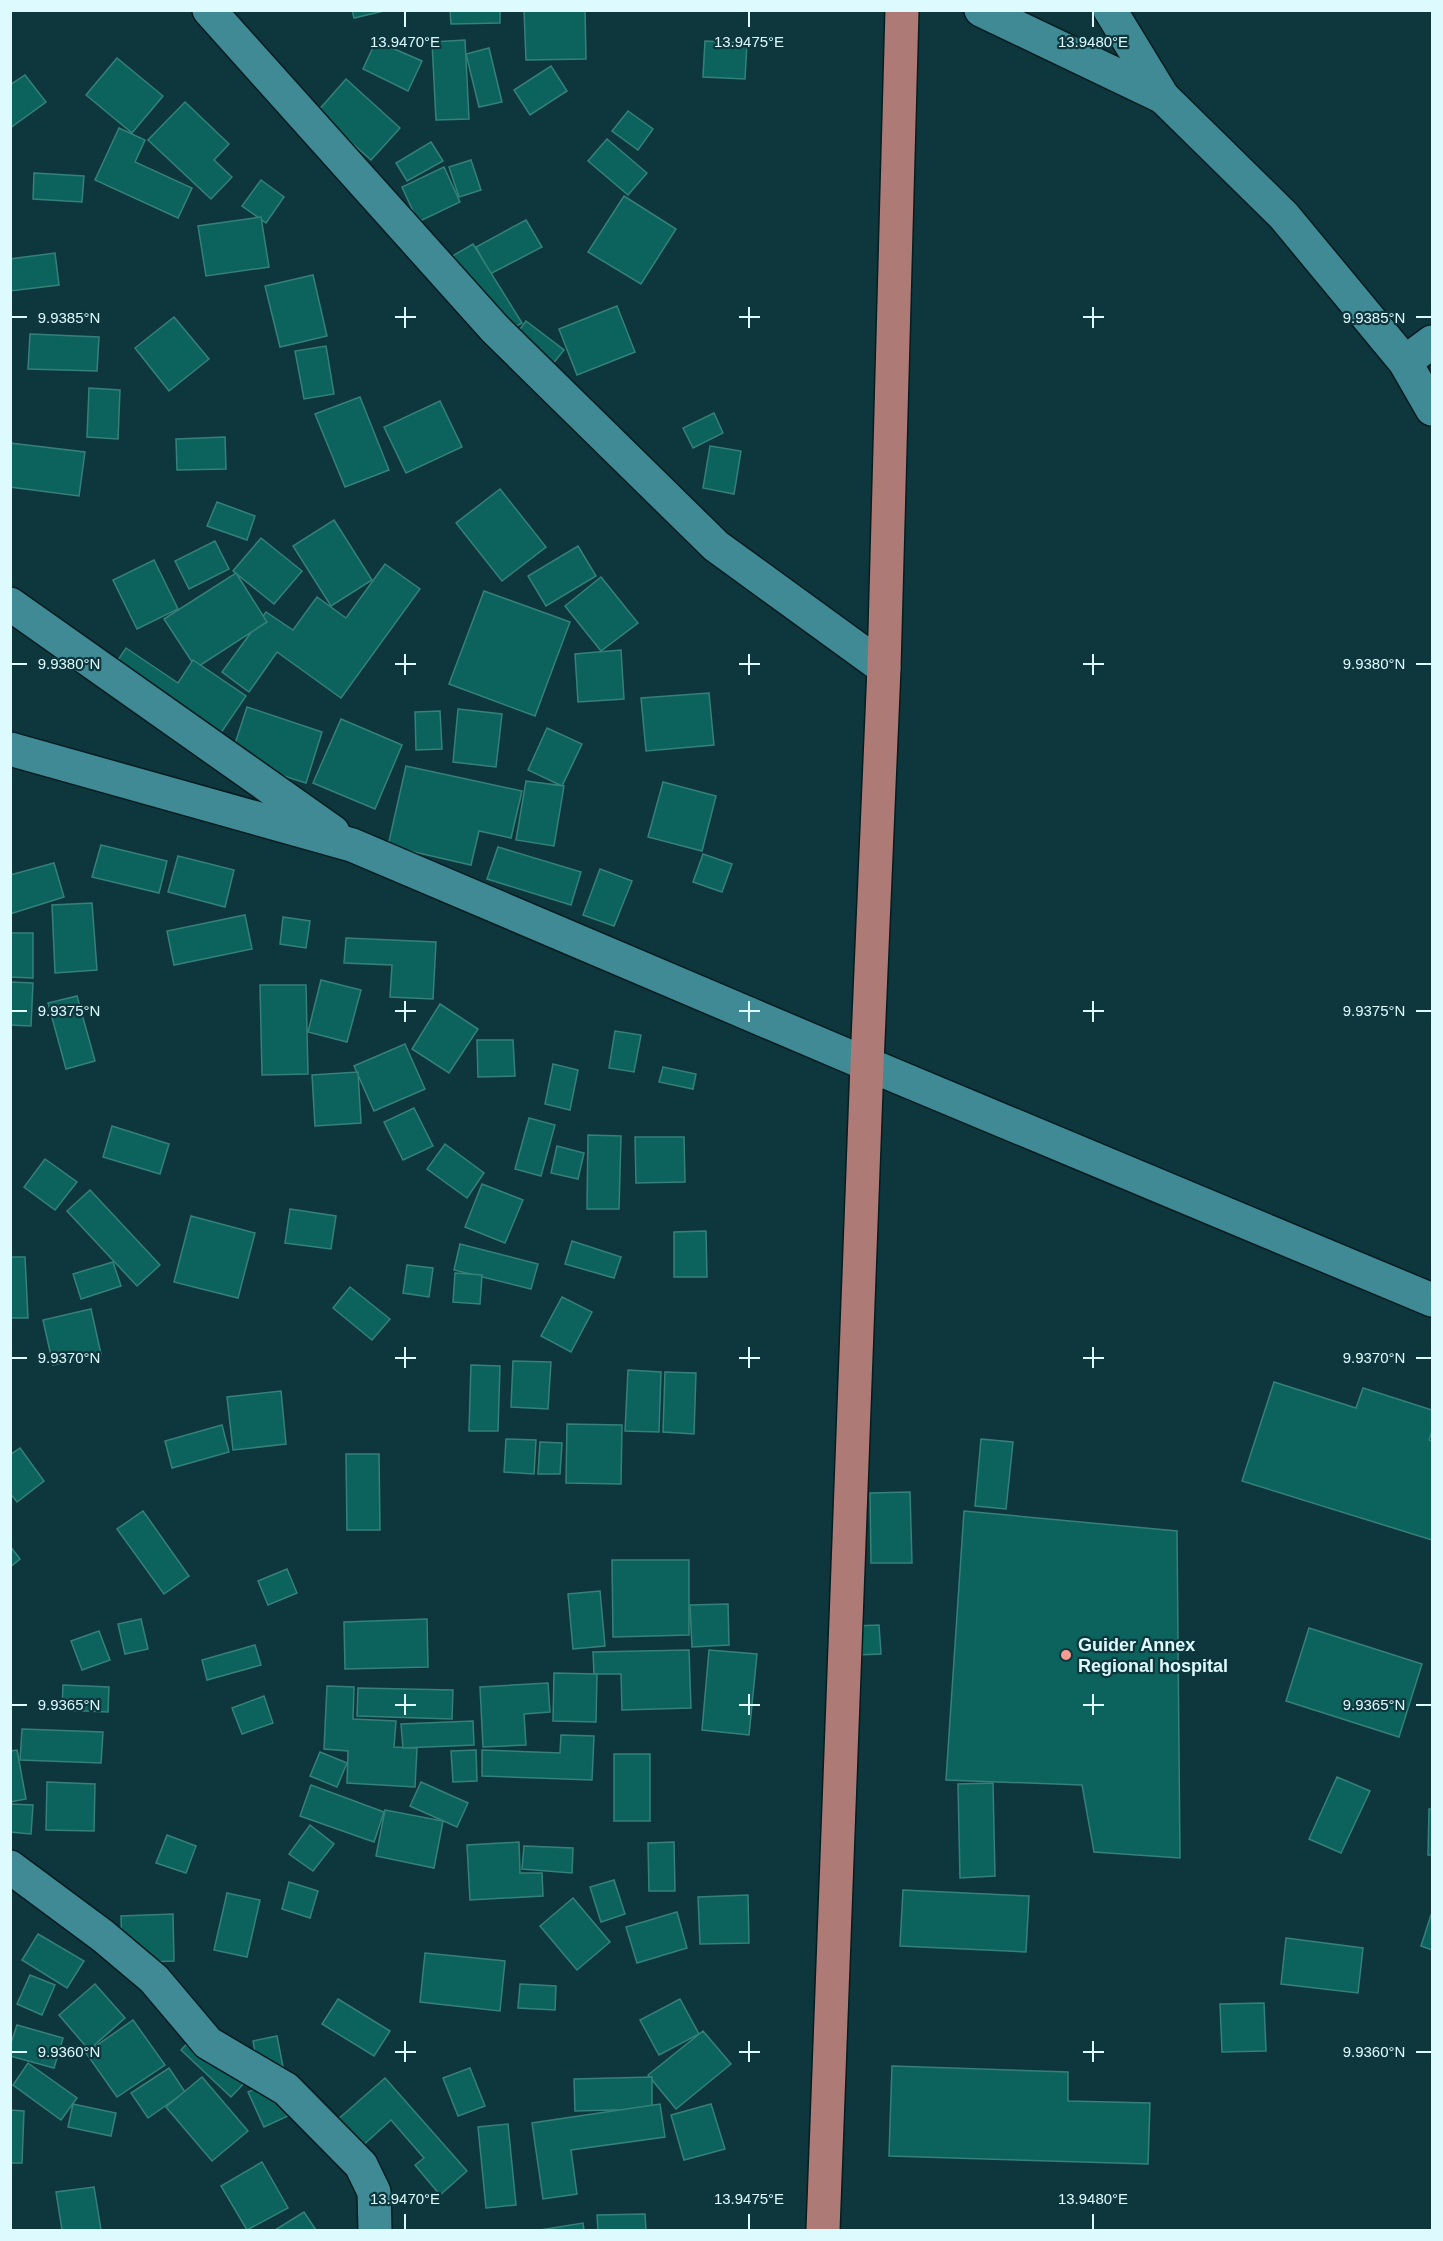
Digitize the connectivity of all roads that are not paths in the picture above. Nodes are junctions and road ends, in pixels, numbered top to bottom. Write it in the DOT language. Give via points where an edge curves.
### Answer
graph roads {
  1 [pos="209,10"];
  2 [pos="902,10"];
  3 [pos="981,10"];
  4 [pos="1110,10"];
  5 [pos="1163,97"];
  6 [pos="1432,342"];
  7 [pos="1405,362"];
  8 [pos="1432,409"];
  9 [pos="10,604"];
  10 [pos="884,668"];
  11 [pos="10,749"];
  12 [pos="352,845"];
  13 [pos="867,1064"];
  14 [pos="1432,1299"];
  15 [pos="10,1867"];
  16 [pos="375,2230"];
  17 [pos="823,2230"];
  1 -- 10 [label="street" via="495,329 708,537"];
  2 -- 10 [label="main road"];
  3 -- 5 [label="street"];
  4 -- 5 [label="street"];
  5 -- 7 [label="street" via="1284,216"];
  6 -- 7 [label="street"];
  7 -- 8 [label="street"];
  9 -- 12 [label="street"];
  10 -- 13 [label="main road"];
  11 -- 12 [label="street"];
  12 -- 13 [label="street"];
  13 -- 14 [label="street"];
  13 -- 17 [label="main road"];
  15 -- 16 [label="street" via="103,1936 154,1980 208,2043 286,2089 361,2165 374,2192"];
}
